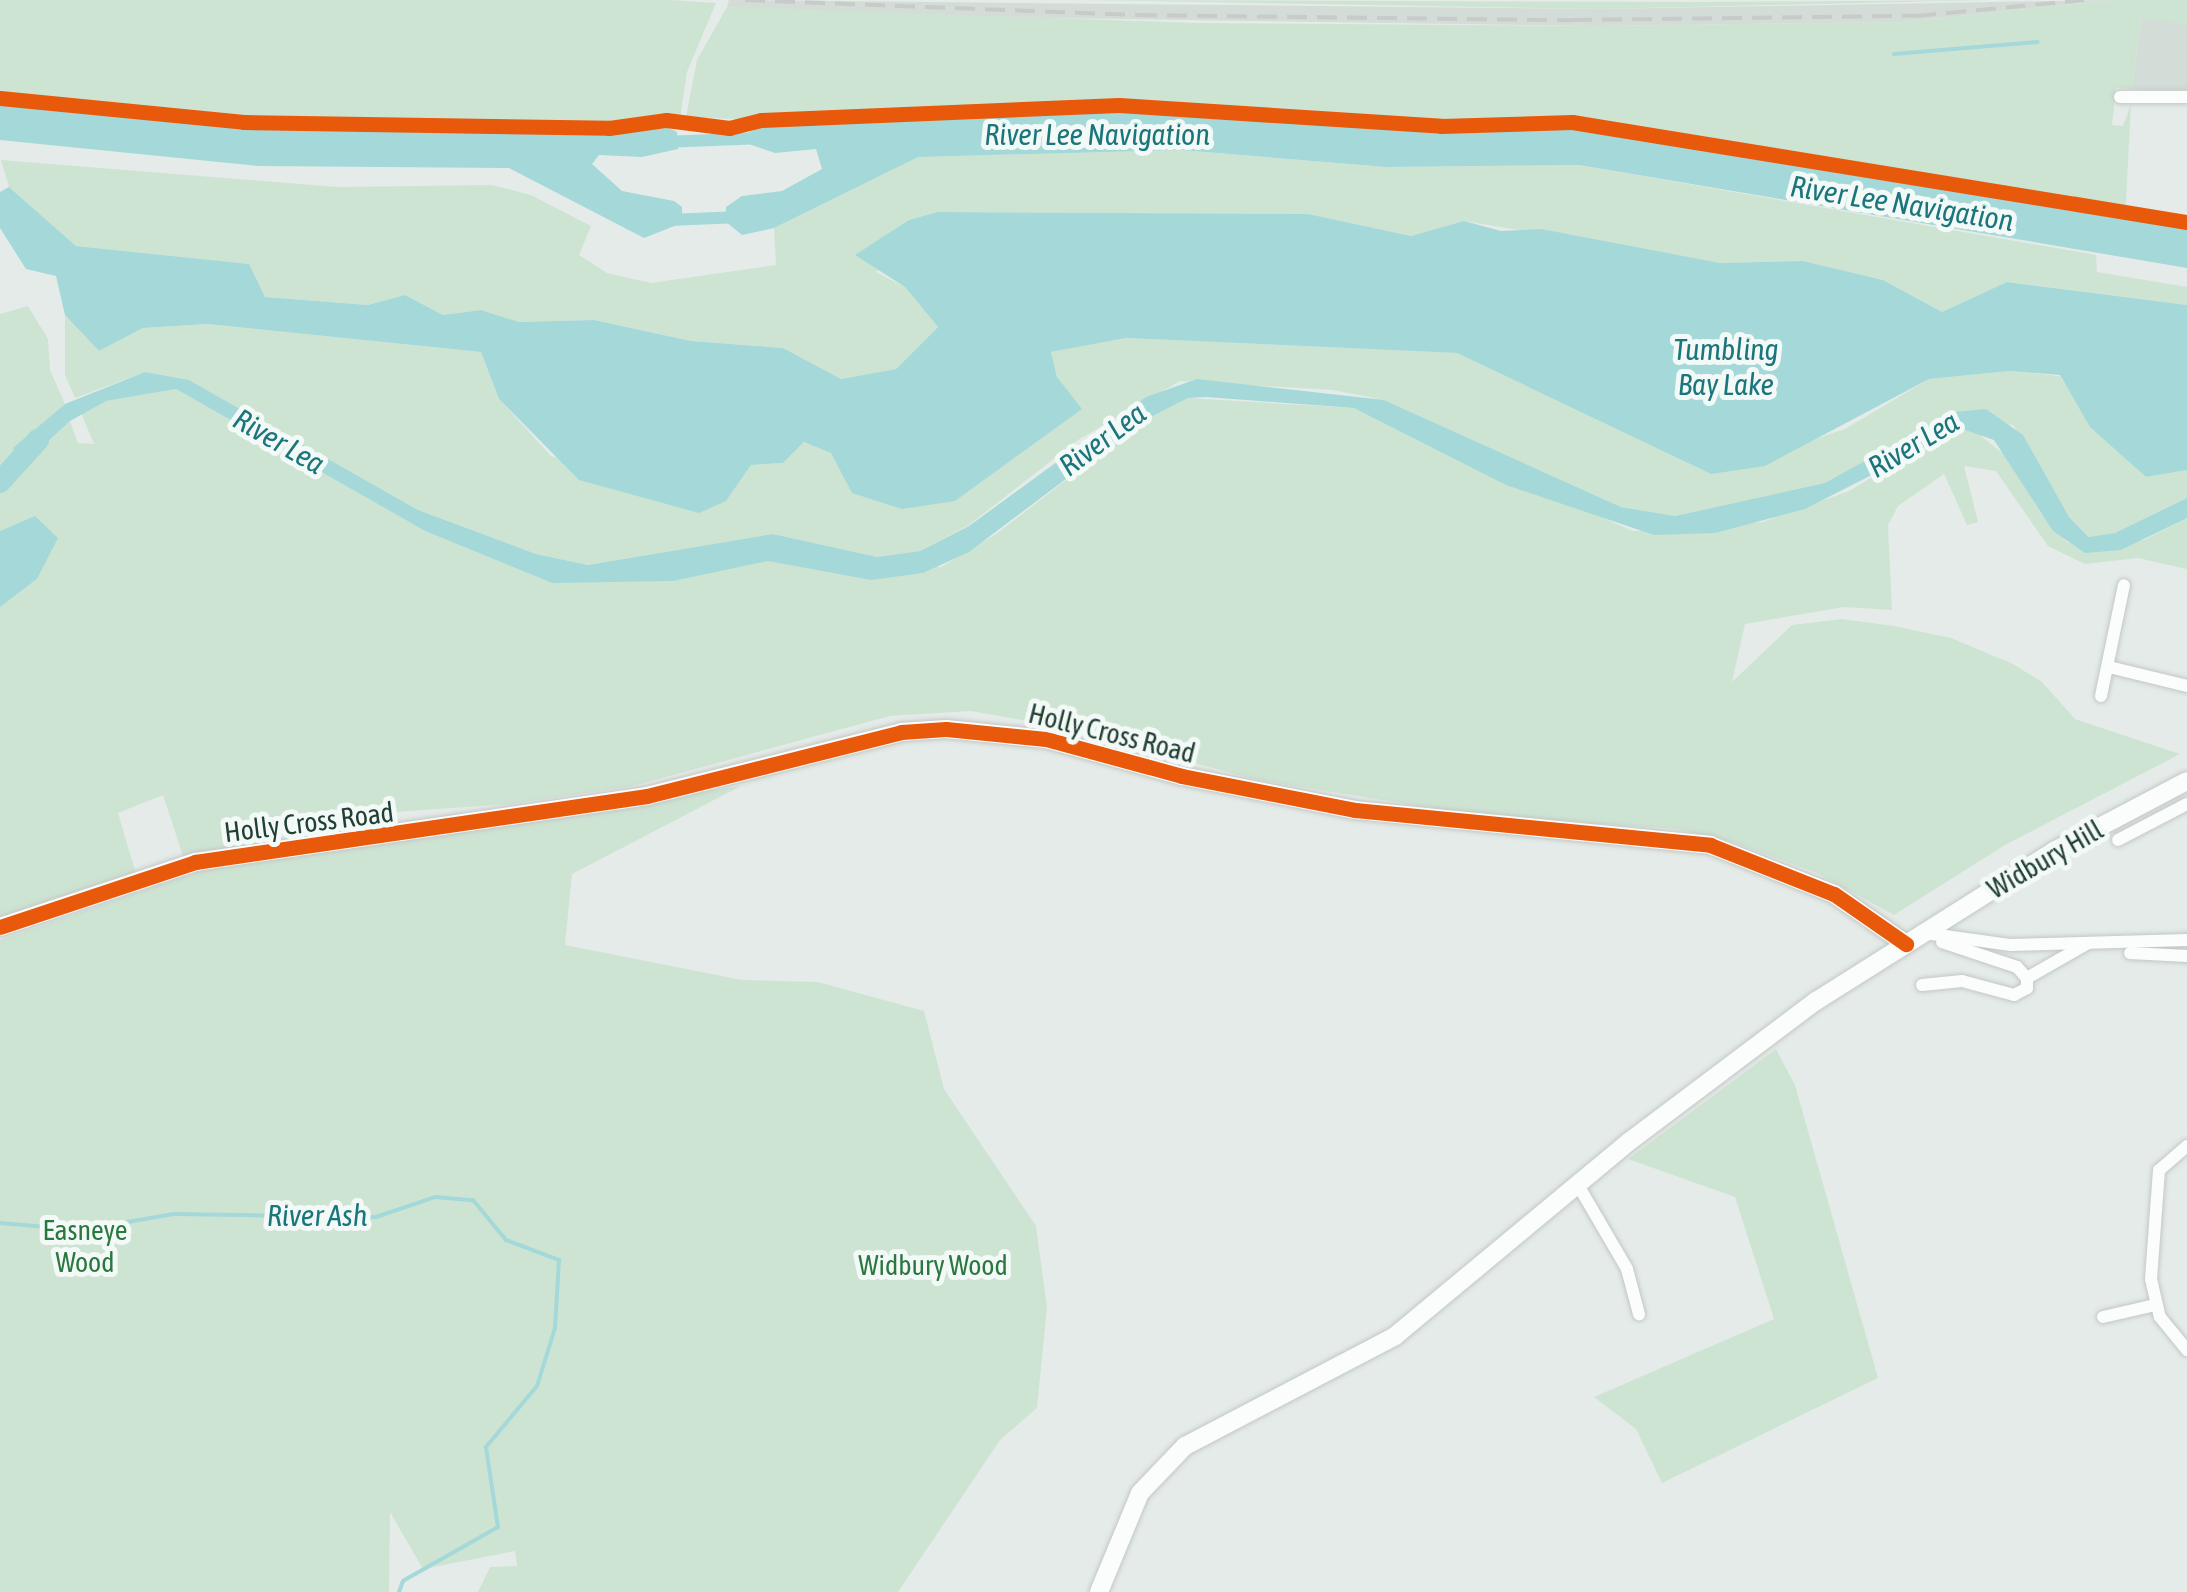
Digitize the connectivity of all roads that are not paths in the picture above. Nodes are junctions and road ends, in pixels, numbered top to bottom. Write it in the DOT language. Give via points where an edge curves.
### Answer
graph roads {
  1 [pos="2120,97"];
  2 [pos="2187,97"];
  3 [pos="2124,585"];
  4 [pos="2109,667"];
  5 [pos="2187,686"];
  6 [pos="2101,696"];
  7 [pos="2187,781"];
  8 [pos="2187,804"];
  9 [pos="2118,840"];
  10 [pos="0,928"];
  11 [pos="1931,936"];
  12 [pos="2095,939"];
  13 [pos="2187,940"];
  14 [pos="1906,944"];
  15 [pos="2130,953"];
  16 [pos="2187,956"];
  17 [pos="2028,978"];
  18 [pos="1922,984"];
  19 [pos="2187,1146"];
  20 [pos="1578,1185"];
  21 [pos="2155,1305"];
  22 [pos="1639,1314"];
  23 [pos="2103,1318"];
  24 [pos="2187,1350"];
  25 [pos="1099,1592"];
  1 -- 2 [label="street"];
  3 -- 4 [label="street"];
  4 -- 5 [label="street"];
  4 -- 6 [label="street"];
  7 -- 11 [label="street, Widbury Hill" via="2054,851"];
  8 -- 9 [label="street"];
  10 -- 14 [label="street, Holly Cross Road" via="204,860 648,796 901,732 946,728 1046,739 1182,776 1355,810 1710,845 1834,894"];
  11 -- 12 [label="street" via="2010,945"];
  11 -- 14 [label="street, Widbury Hill"];
  11 -- 17 [label="street"];
  12 -- 13 [label="street"];
  12 -- 17 [label="street"];
  14 -- 20 [label="street, Widbury Hill" via="1770,1034"];
  15 -- 16 [label="street"];
  17 -- 18 [label="street" via="2027,988 2014,994 1962,980"];
  19 -- 21 [label="street" via="2168,1156 2157,1179"];
  20 -- 22 [label="street" via="1626,1269"];
  20 -- 25 [label="street, Widbury Hill" via="1395,1336 1185,1446 1140,1493"];
  21 -- 23 [label="street"];
  21 -- 24 [label="street"];
}
